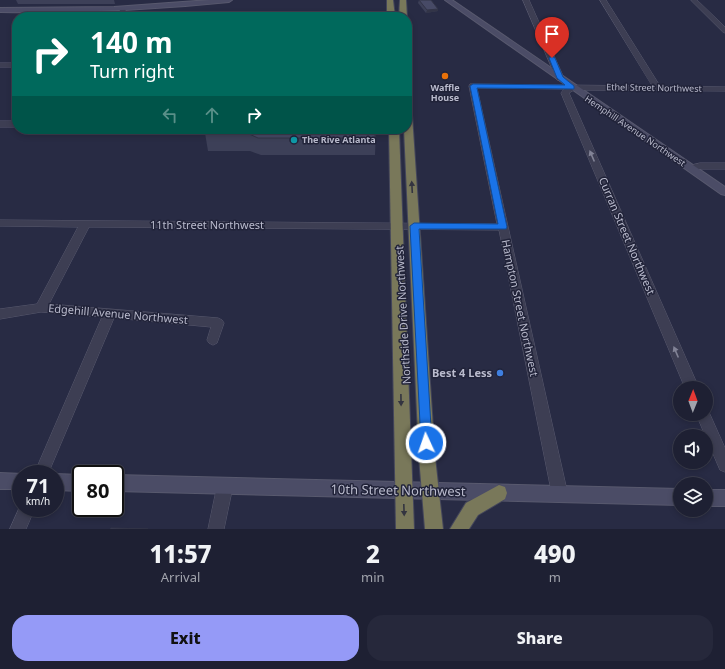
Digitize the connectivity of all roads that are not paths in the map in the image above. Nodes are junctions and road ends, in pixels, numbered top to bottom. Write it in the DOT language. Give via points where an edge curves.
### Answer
graph roads {
  1 [pos="5,0"];
  2 [pos="229,0"];
  3 [pos="390,0"];
  4 [pos="403,0"];
  5 [pos="448,0"];
  6 [pos="526,0"];
  7 [pos="603,0"];
  8 [pos="694,0"];
  9 [pos="0,5"];
  10 [pos="0,10"];
  11 [pos="123,10"];
  12 [pos="391,12"];
  13 [pos="403,12"];
  14 [pos="725,32"];
  15 [pos="0,65"];
  16 [pos="12,65"];
  17 [pos="560,78"];
  18 [pos="487,86"];
  19 [pos="572,87"];
  20 [pos="657,88"];
  21 [pos="725,89"];
  22 [pos="0,124"];
  23 [pos="12,124"];
  24 [pos="394,134"];
  25 [pos="408,134"];
  26 [pos="725,166"];
  27 [pos="691,168"];
  28 [pos="725,192"];
  29 [pos="0,223"];
  30 [pos="85,224"];
  31 [pos="396,226"];
  32 [pos="414,226"];
  33 [pos="503,227"];
  34 [pos="41,308"];
  35 [pos="110,313"];
  36 [pos="0,314"];
  37 [pos="213,340"];
  38 [pos="689,381"];
  39 [pos="706,421"];
  40 [pos="45,465"];
  41 [pos="725,465"];
  42 [pos="0,481"];
  43 [pos="12,482"];
  44 [pos="124,483"];
  45 [pos="225,486"];
  46 [pos="404,490"];
  47 [pos="431,491"];
  48 [pos="499,493"];
  49 [pos="560,495"];
  50 [pos="673,497"];
  51 [pos="713,498"];
  52 [pos="725,498"];
  53 [pos="23,517"];
  54 [pos="18,529"];
  55 [pos="216,529"];
  56 [pos="404,529"];
  57 [pos="434,529"];
  58 [pos="459,529"];
  1 -- 9 [label="street"];
  2 -- 11 [label="street"];
  3 -- 12 [label="highway"];
  4 -- 13 [label="highway"];
  5 -- 17 [label="street, Hemphill Avenue Northwest"];
  6 -- 17 [label="street"];
  7 -- 20 [label="street"];
  8 -- 14 [label="street"];
  10 -- 11 [label="street"];
  15 -- 16 [label="street"];
  17 -- 19 [label="street, Hemphill Avenue Northwest"];
  18 -- 19 [label="street, Ethel Street Northwest"];
  18 -- 33 [label="street, Hampton Street Northwest" via="473,86"];
  19 -- 20 [label="street, Ethel Street Northwest"];
  19 -- 27 [label="street, Hemphill Avenue Northwest"];
  38 -- 19 [label="street, Curran Street Northwest, one-way" via="565,93"];
  20 -- 21 [label="street, Ethel Street Northwest"];
  22 -- 23 [label="street"];
  24 -- 31 [label="highway, Northside Drive Northwest"];
  32 -- 25 [label="highway, Northside Drive Northwest, one-way"];
  26 -- 27 [label="street"];
  27 -- 28 [label="street, Hemphill Avenue Northwest"];
  29 -- 30 [label="street, 11th Street Northwest"];
  30 -- 31 [label="street, 11th Street Northwest"];
  30 -- 34 [label="street"];
  31 -- 32 [label="street, 11th Street Northwest"];
  31 -- 46 [label="highway, Northside Drive Northwest, one-way"];
  32 -- 33 [label="street, 11th Street Northwest"];
  32 -- 47 [label="highway, Northside Drive Northwest"];
  33 -- 49 [label="street, Hampton Street Northwest"];
  34 -- 35 [label="street, Edgehill Avenue Northwest"];
  34 -- 36 [label="street, Edgehill Avenue Northwest"];
  35 -- 37 [label="street, Edgehill Avenue Northwest" via="218,323"];
  35 -- 40 [label="street"];
  39 -- 41 [label="street"];
  42 -- 43 [label="street"];
  44 -- 45 [label="street, 10th Street Northwest"];
  45 -- 46 [label="street, 10th Street Northwest"];
  45 -- 55 [label="street"];
  46 -- 47 [label="street, 10th Street Northwest"];
  46 -- 56 [label="highway, Northside Drive Northwest, one-way"];
  47 -- 48 [label="street, 10th Street Northwest"];
  47 -- 57 [label="highway, Northside Drive Northwest"];
  48 -- 49 [label="street, 10th Street Northwest"];
  48 -- 58 [label="highway" via="472,509"];
  49 -- 50 [label="street, 10th Street Northwest"];
  51 -- 52 [label="street"];
  53 -- 54 [label="street"];
}
